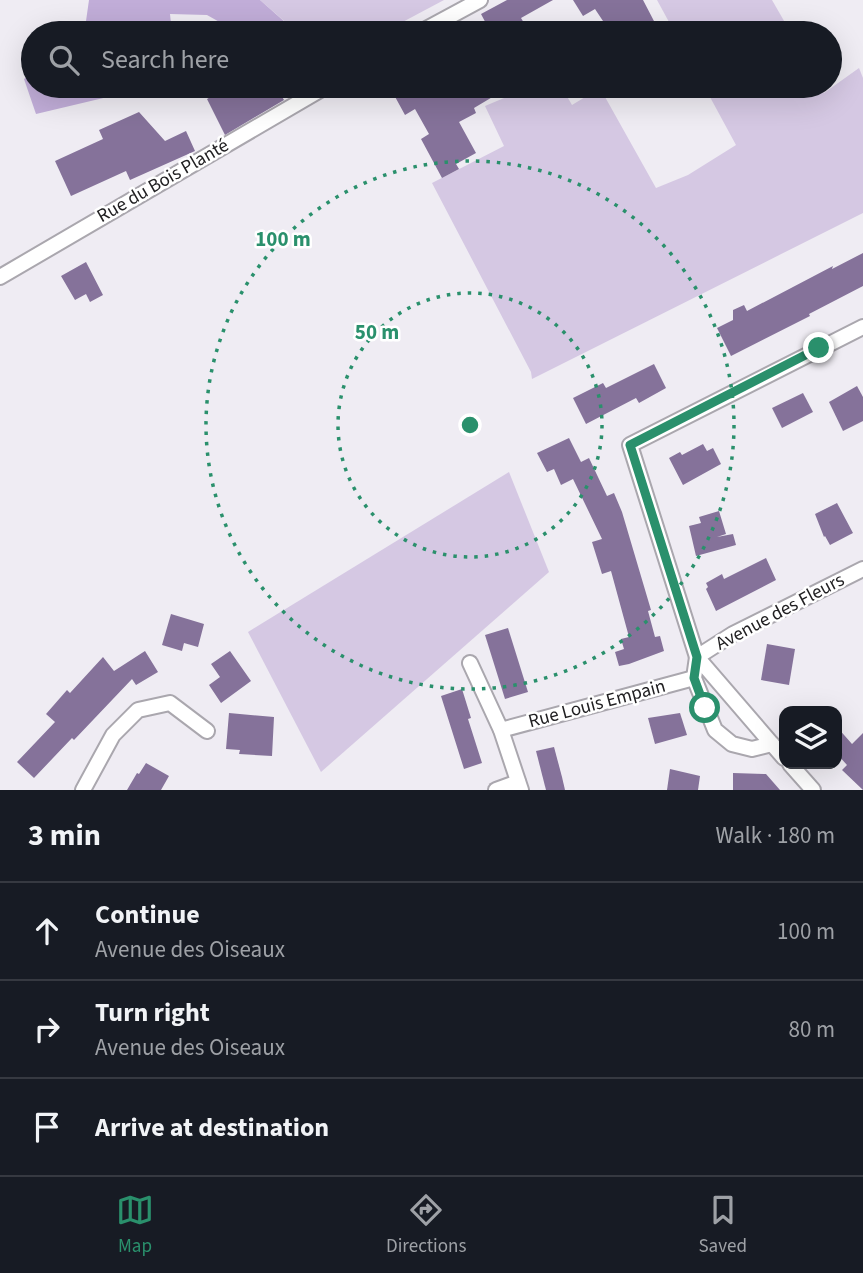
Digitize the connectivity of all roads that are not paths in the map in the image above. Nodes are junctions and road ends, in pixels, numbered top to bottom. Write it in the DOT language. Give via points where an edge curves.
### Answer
graph roads {
  1 [pos="480,0"];
  2 [pos="441,21"];
  3 [pos="306,98"];
  4 [pos="0,277"];
  5 [pos="863,327"];
  6 [pos="863,569"];
  7 [pos="697,657"];
  8 [pos="470,663"];
  9 [pos="694,678"];
  10 [pos="501,730"];
  11 [pos="207,731"];
  12 [pos="772,744"];
  13 [pos="779,752"];
  14 [pos="794,769"];
  15 [pos="519,786"];
  16 [pos="83,790"];
  17 [pos="496,790"];
  18 [pos="813,790"];
  1 -- 2 [label="street"];
  3 -- 4 [label="street, Rue du Bois Planté"];
  5 -- 7 [label="street" via="630,445"];
  6 -- 7 [label="street, Avenue des Fleurs"];
  7 -- 9 [label="street"];
  7 -- 12 [label="street"];
  8 -- 10 [label="street, Rue Louis Empain"];
  9 -- 10 [label="street, Rue Louis Empain"];
  9 -- 12 [label="street" via="715,730 732,744 752,749"];
  10 -- 15 [label="street, Rue Louis Empain"];
  11 -- 16 [label="street" via="170,703 138,710 113,735"];
  12 -- 13 [label="street"];
  14 -- 18 [label="street"];
  15 -- 17 [label="street, Rue Louis Empain"];
}
